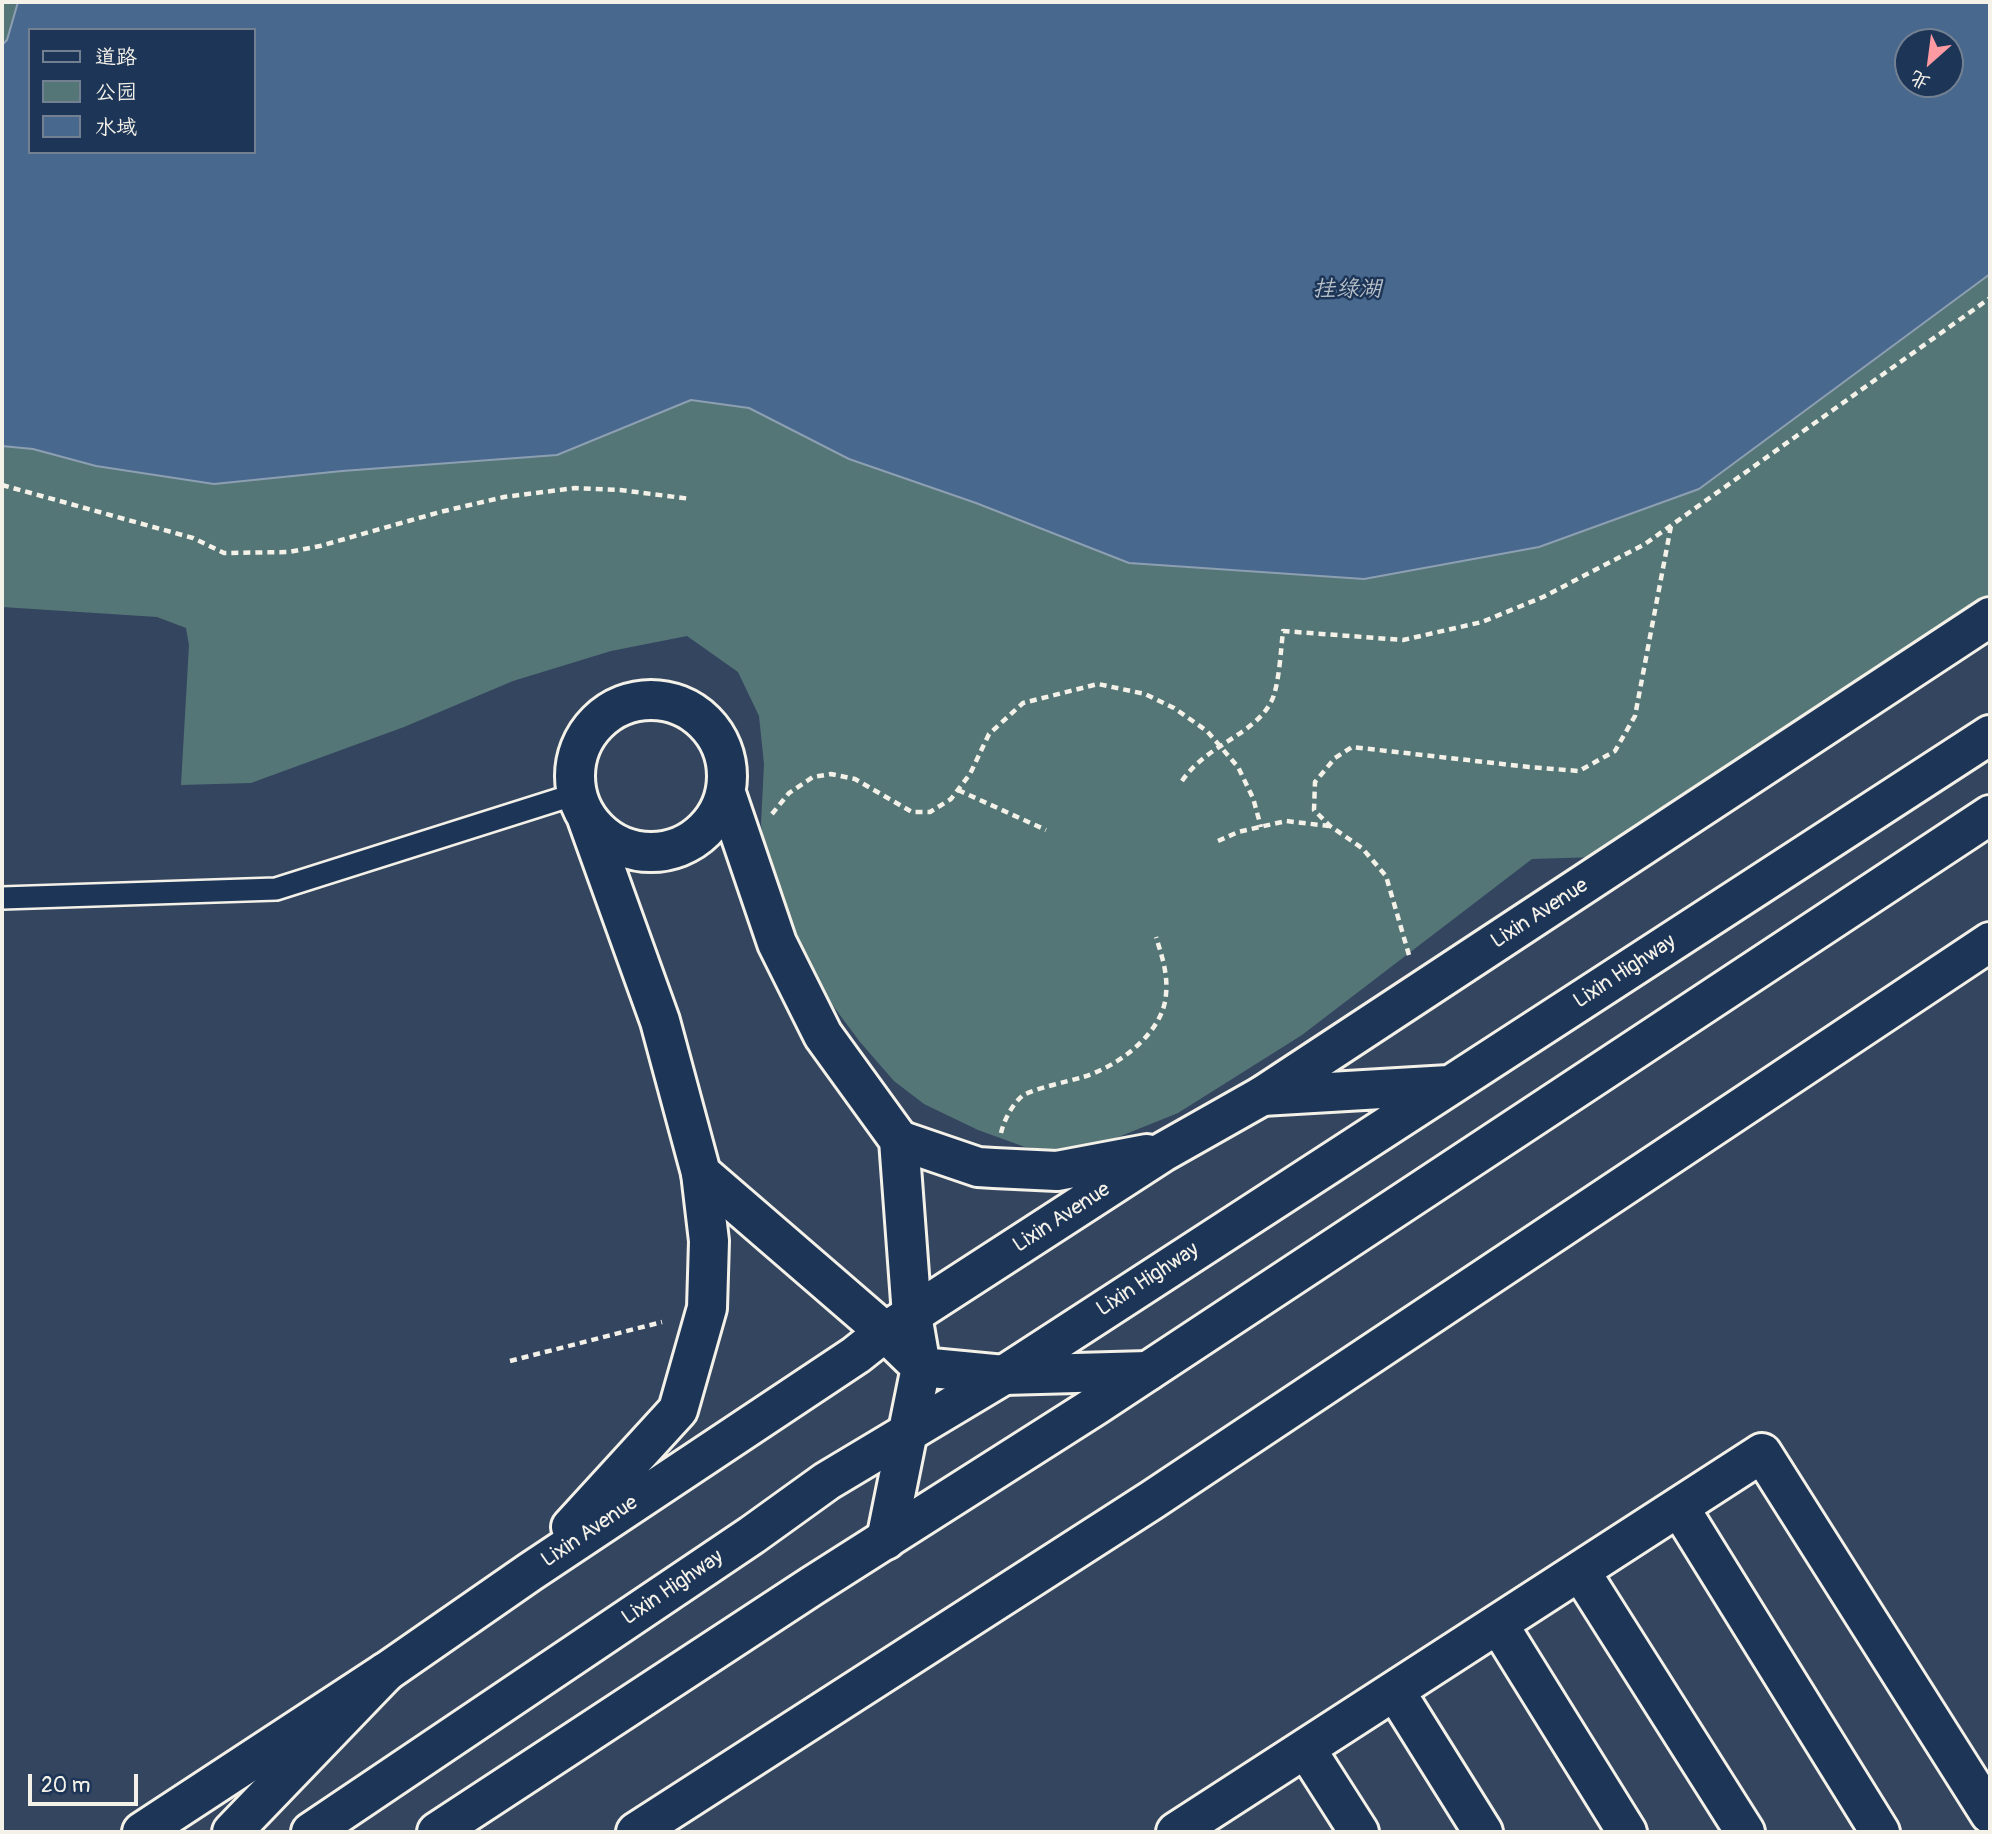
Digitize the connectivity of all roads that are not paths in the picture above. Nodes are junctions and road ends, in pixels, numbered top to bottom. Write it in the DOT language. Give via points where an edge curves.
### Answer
graph roads {
  1 [pos="1990,617"];
  2 [pos="1990,735"];
  3 [pos="726,793"];
  4 [pos="581,806"];
  5 [pos="1990,815"];
  6 [pos="2,898"];
  7 [pos="1990,942"];
  8 [pos="1451,1085"];
  9 [pos="1262,1096"];
  10 [pos="899,1140"];
  11 [pos="1163,1152"];
  12 [pos="701,1173"];
  13 [pos="898,1324"];
  14 [pos="921,1367"];
  15 [pos="1148,1371"];
  16 [pos="1003,1374"];
  17 [pos="908,1431"];
  18 [pos="1679,1507"];
  19 [pos="886,1540"];
  20 [pos="1580,1571"];
  21 [pos="530,1572"];
  22 [pos="1498,1624"];
  23 [pos="386,1672"];
  24 [pos="1395,1691"];
  25 [pos="1306,1749"];
  26 [pos="1990,1814"];
  27 [pos="1196,1827"];
  28 [pos="142,1832"];
  29 [pos="232,1832"];
  30 [pos="311,1832"];
  31 [pos="437,1832"];
  32 [pos="636,1832"];
  33 [pos="1359,1832"];
  34 [pos="1483,1832"];
  35 [pos="1627,1832"];
  36 [pos="1745,1832"];
  37 [pos="1880,1832"];
  1 -- 9 [label="street, Lixin Avenue"];
  2 -- 8 [label="street, Lixin Highway"];
  3 -- 4 [label="street" via="717,816 700,835 678,848 653,853 626,849 604,837"];
  3 -- 4 [label="street" via="727,769 707,725 688,710 665,701 641,701 617,708 596,723 581,744 574,769"];
  3 -- 10 [label="street" via="776,943 823,1035"];
  4 -- 6 [label="lane" via="276,889"];
  4 -- 12 [label="street" via="660,1021"];
  5 -- 15 [label="street"];
  7 -- 32 [label="street" via="1163,1493"];
  8 -- 9 [label="street"];
  8 -- 16 [label="street, Lixin Highway"];
  9 -- 11 [label="street, Lixin Avenue"];
  10 -- 11 [label="street" via="978,1167 1057,1171"];
  10 -- 13 [label="street"];
  11 -- 13 [label="street, Lixin Avenue"];
  12 -- 13 [label="street"];
  12 -- 21 [label="street" via="709,1241 707,1308 678,1410"];
  13 -- 14 [label="street"];
  13 -- 21 [label="street, Lixin Avenue"];
  14 -- 16 [label="street"];
  14 -- 17 [label="street"];
  15 -- 16 [label="street"];
  15 -- 19 [label="street"];
  16 -- 17 [label="street, Lixin Highway"];
  17 -- 19 [label="street"];
  17 -- 30 [label="street, Lixin Highway" via="827,1480"];
  18 -- 20 [label="street"];
  18 -- 26 [label="street" via="1762,1453"];
  18 -- 37 [label="street"];
  19 -- 31 [label="street"];
  20 -- 22 [label="street"];
  20 -- 36 [label="street"];
  21 -- 23 [label="street, Lixin Avenue"];
  22 -- 24 [label="street"];
  22 -- 35 [label="street"];
  23 -- 28 [label="street, Lixin Avenue"];
  23 -- 29 [label="street"];
  24 -- 25 [label="street"];
  24 -- 34 [label="street"];
  25 -- 27 [label="street"];
  25 -- 33 [label="street"];
}
